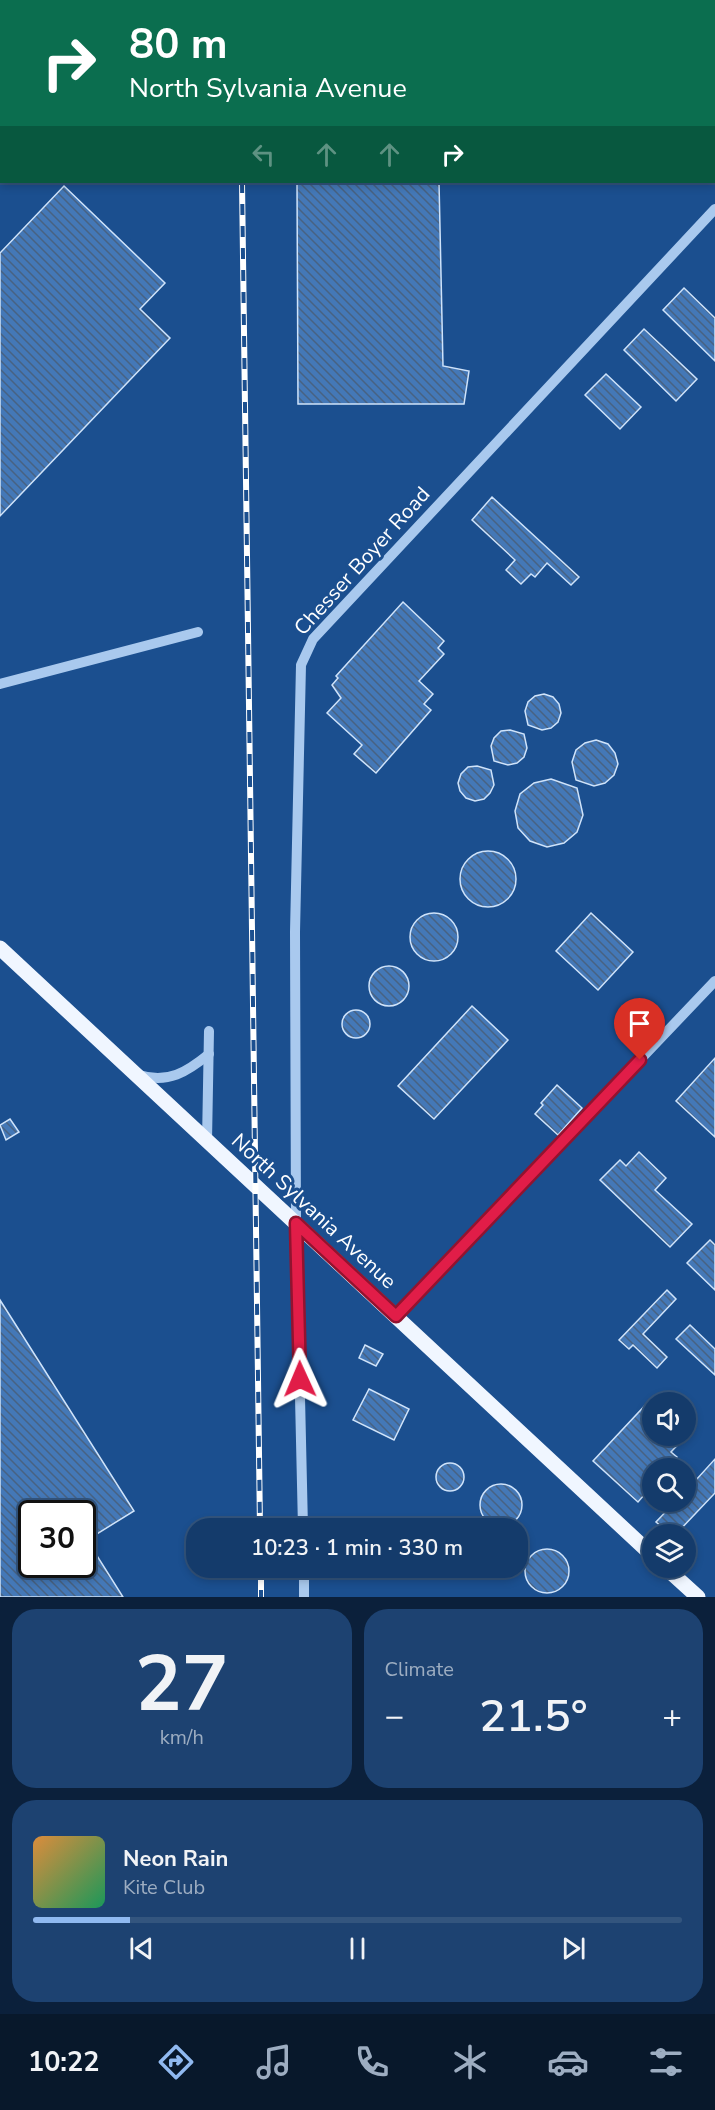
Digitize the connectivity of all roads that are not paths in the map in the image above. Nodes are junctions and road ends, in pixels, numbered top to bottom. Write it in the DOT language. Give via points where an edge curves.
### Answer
graph roads {
  1 [pos="715,209"];
  2 [pos="198,632"];
  3 [pos="0,684"];
  4 [pos="0,948"];
  5 [pos="715,981"];
  6 [pos="209,1032"];
  7 [pos="209,1054"];
  8 [pos="135,1074"];
  9 [pos="207,1141"];
  10 [pos="296,1223"];
  11 [pos="396,1316"];
  12 [pos="303,1518"];
  13 [pos="642,1546"];
  14 [pos="304,1578"];
  15 [pos="677,1578"];
  16 [pos="304,1597"];
  17 [pos="698,1597"];
  1 -- 10 [label="street, Chesser Boyer Road" via="314,639 301,665 295,932"];
  2 -- 3 [label="street"];
  4 -- 8 [label="main road, North Sylvania Avenue"];
  5 -- 11 [label="street"];
  6 -- 7 [label="street"];
  7 -- 8 [label="street" via="188,1071 169,1078"];
  7 -- 9 [label="street"];
  8 -- 9 [label="main road, North Sylvania Avenue"];
  9 -- 10 [label="main road, North Sylvania Avenue"];
  10 -- 11 [label="main road, North Sylvania Avenue"];
  10 -- 12 [label="street, Chesser Boyer Road"];
  11 -- 13 [label="main road, North Sylvania Avenue"];
  14 -- 16 [label="street"];
  15 -- 17 [label="main road"];
}
